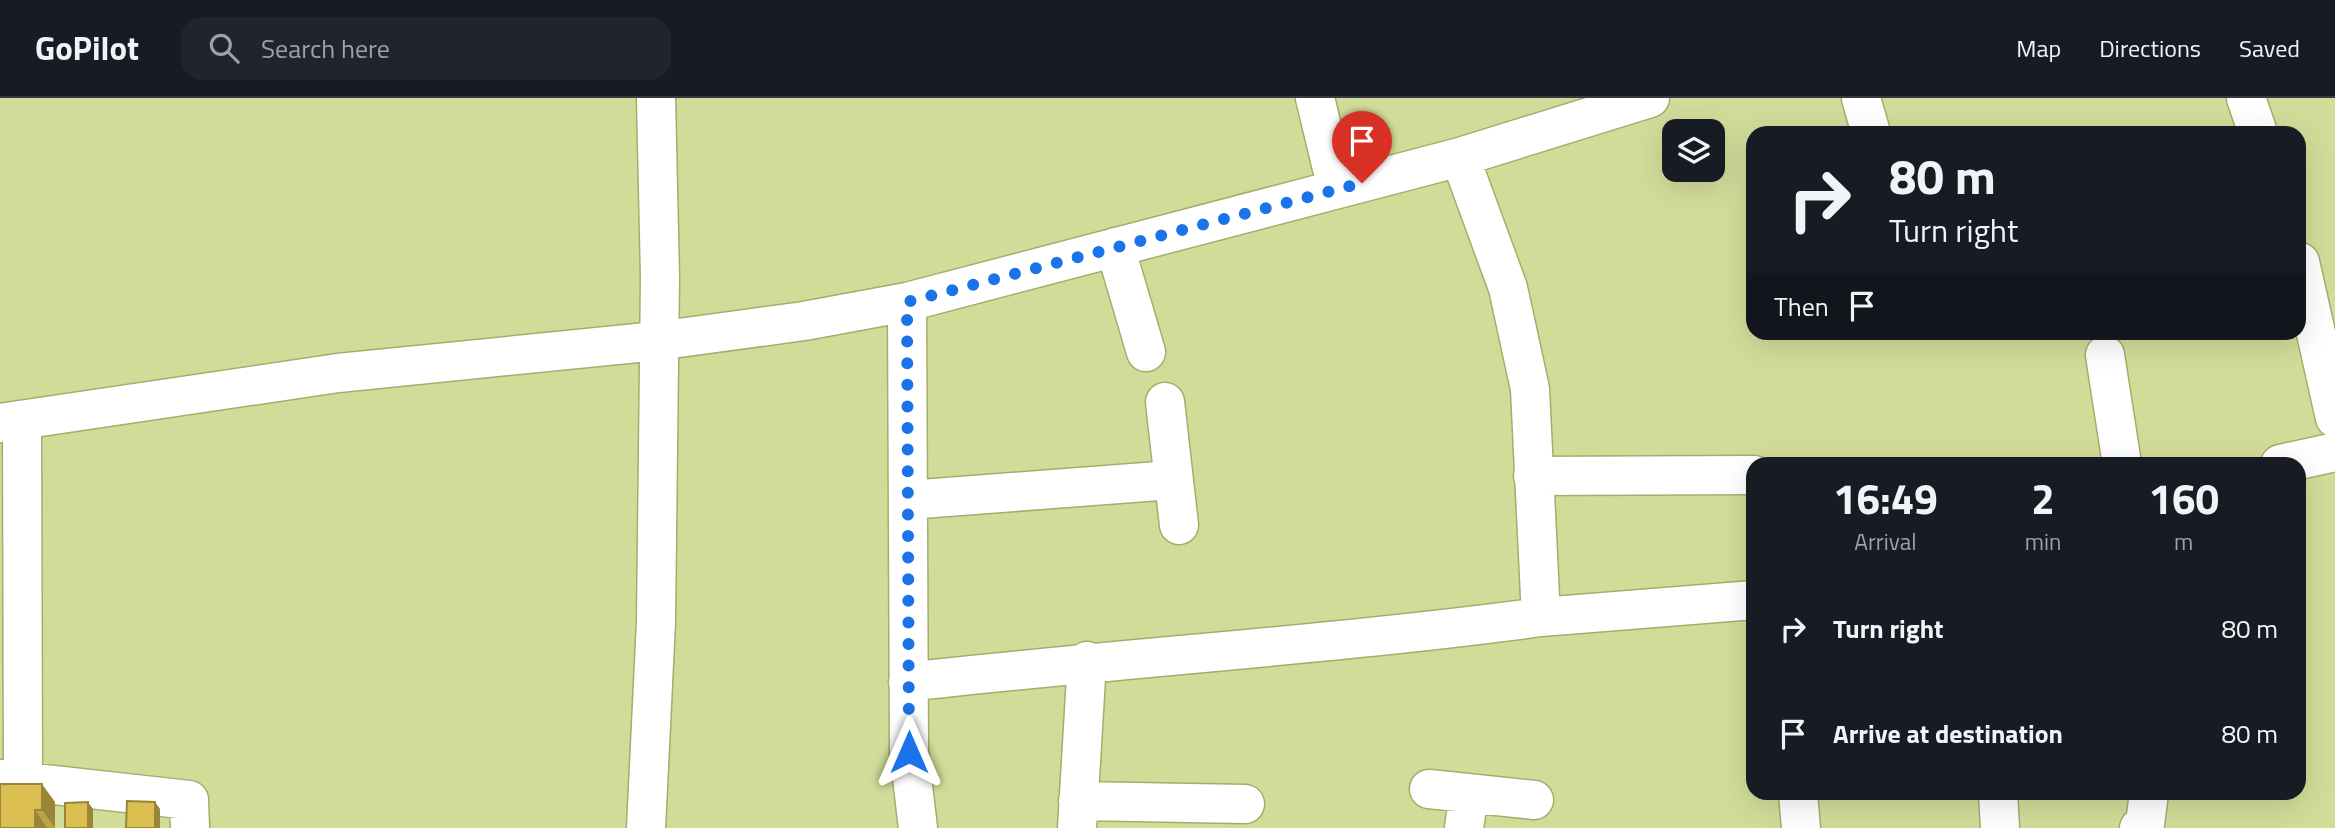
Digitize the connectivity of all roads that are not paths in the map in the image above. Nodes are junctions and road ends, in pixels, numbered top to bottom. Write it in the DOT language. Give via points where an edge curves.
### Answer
graph roads {
  1 [pos="656,98"];
  2 [pos="1315,98"];
  3 [pos="1650,98"];
  4 [pos="1861,98"];
  5 [pos="2246,98"];
  6 [pos="1869,126"];
  7 [pos="2256,126"];
  8 [pos="1460,157"];
  9 [pos="1337,189"];
  10 [pos="1115,247"];
  11 [pos="2306,287"];
  12 [pos="907,302"];
  13 [pos="657,341"];
  14 [pos="1146,352"];
  15 [pos="2105,355"];
  16 [pos="2333,401"];
  17 [pos="1165,402"];
  18 [pos="11,421"];
  19 [pos="2335,452"];
  20 [pos="2121,457"];
  21 [pos="2306,458"];
  22 [pos="1746,475"];
  23 [pos="1533,476"];
  24 [pos="1172,480"];
  25 [pos="908,500"];
  26 [pos="1179,525"];
  27 [pos="1746,601"];
  28 [pos="1541,617"];
  29 [pos="1087,661"];
  30 [pos="908,682"];
  31 [pos="12,779"];
  32 [pos="1429,789"];
  33 [pos="1534,800"];
  34 [pos="1799,800"];
  35 [pos="1998,800"];
  36 [pos="2148,800"];
  37 [pos="1245,804"];
  38 [pos="1466,810"];
  39 [pos="1077,814"];
  40 [pos="190,828"];
  41 [pos="646,828"];
  42 [pos="918,828"];
  43 [pos="1801,828"];
  44 [pos="2000,828"];
  45 [pos="2139,828"];
  1 -- 13 [label="street"];
  2 -- 9 [label="street"];
  3 -- 8 [label="street"];
  4 -- 6 [label="street"];
  5 -- 7 [label="street"];
  8 -- 9 [label="street"];
  8 -- 23 [label="street" via="1508,288 1530,389"];
  9 -- 10 [label="street"];
  10 -- 12 [label="street"];
  10 -- 14 [label="street"];
  11 -- 16 [label="street"];
  12 -- 13 [label="street"];
  12 -- 25 [label="street"];
  13 -- 18 [label="street" via="338,373"];
  13 -- 41 [label="street" via="656,622"];
  15 -- 20 [label="street"];
  17 -- 24 [label="street"];
  18 -- 31 [label="street"];
  19 -- 21 [label="street"];
  22 -- 23 [label="street"];
  23 -- 28 [label="street"];
  24 -- 25 [label="street"];
  24 -- 26 [label="street"];
  25 -- 30 [label="street"];
  27 -- 28 [label="street"];
  28 -- 29 [label="street" via="1433,631"];
  29 -- 30 [label="street"];
  29 -- 39 [label="street"];
  30 -- 42 [label="street" via="909,752"];
  31 -- 40 [label="street" via="189,800"];
  32 -- 38 [label="street"];
  33 -- 38 [label="street"];
  34 -- 43 [label="street"];
  35 -- 44 [label="street"];
  36 -- 45 [label="street" via="2145,824"];
  37 -- 39 [label="street"];
}
